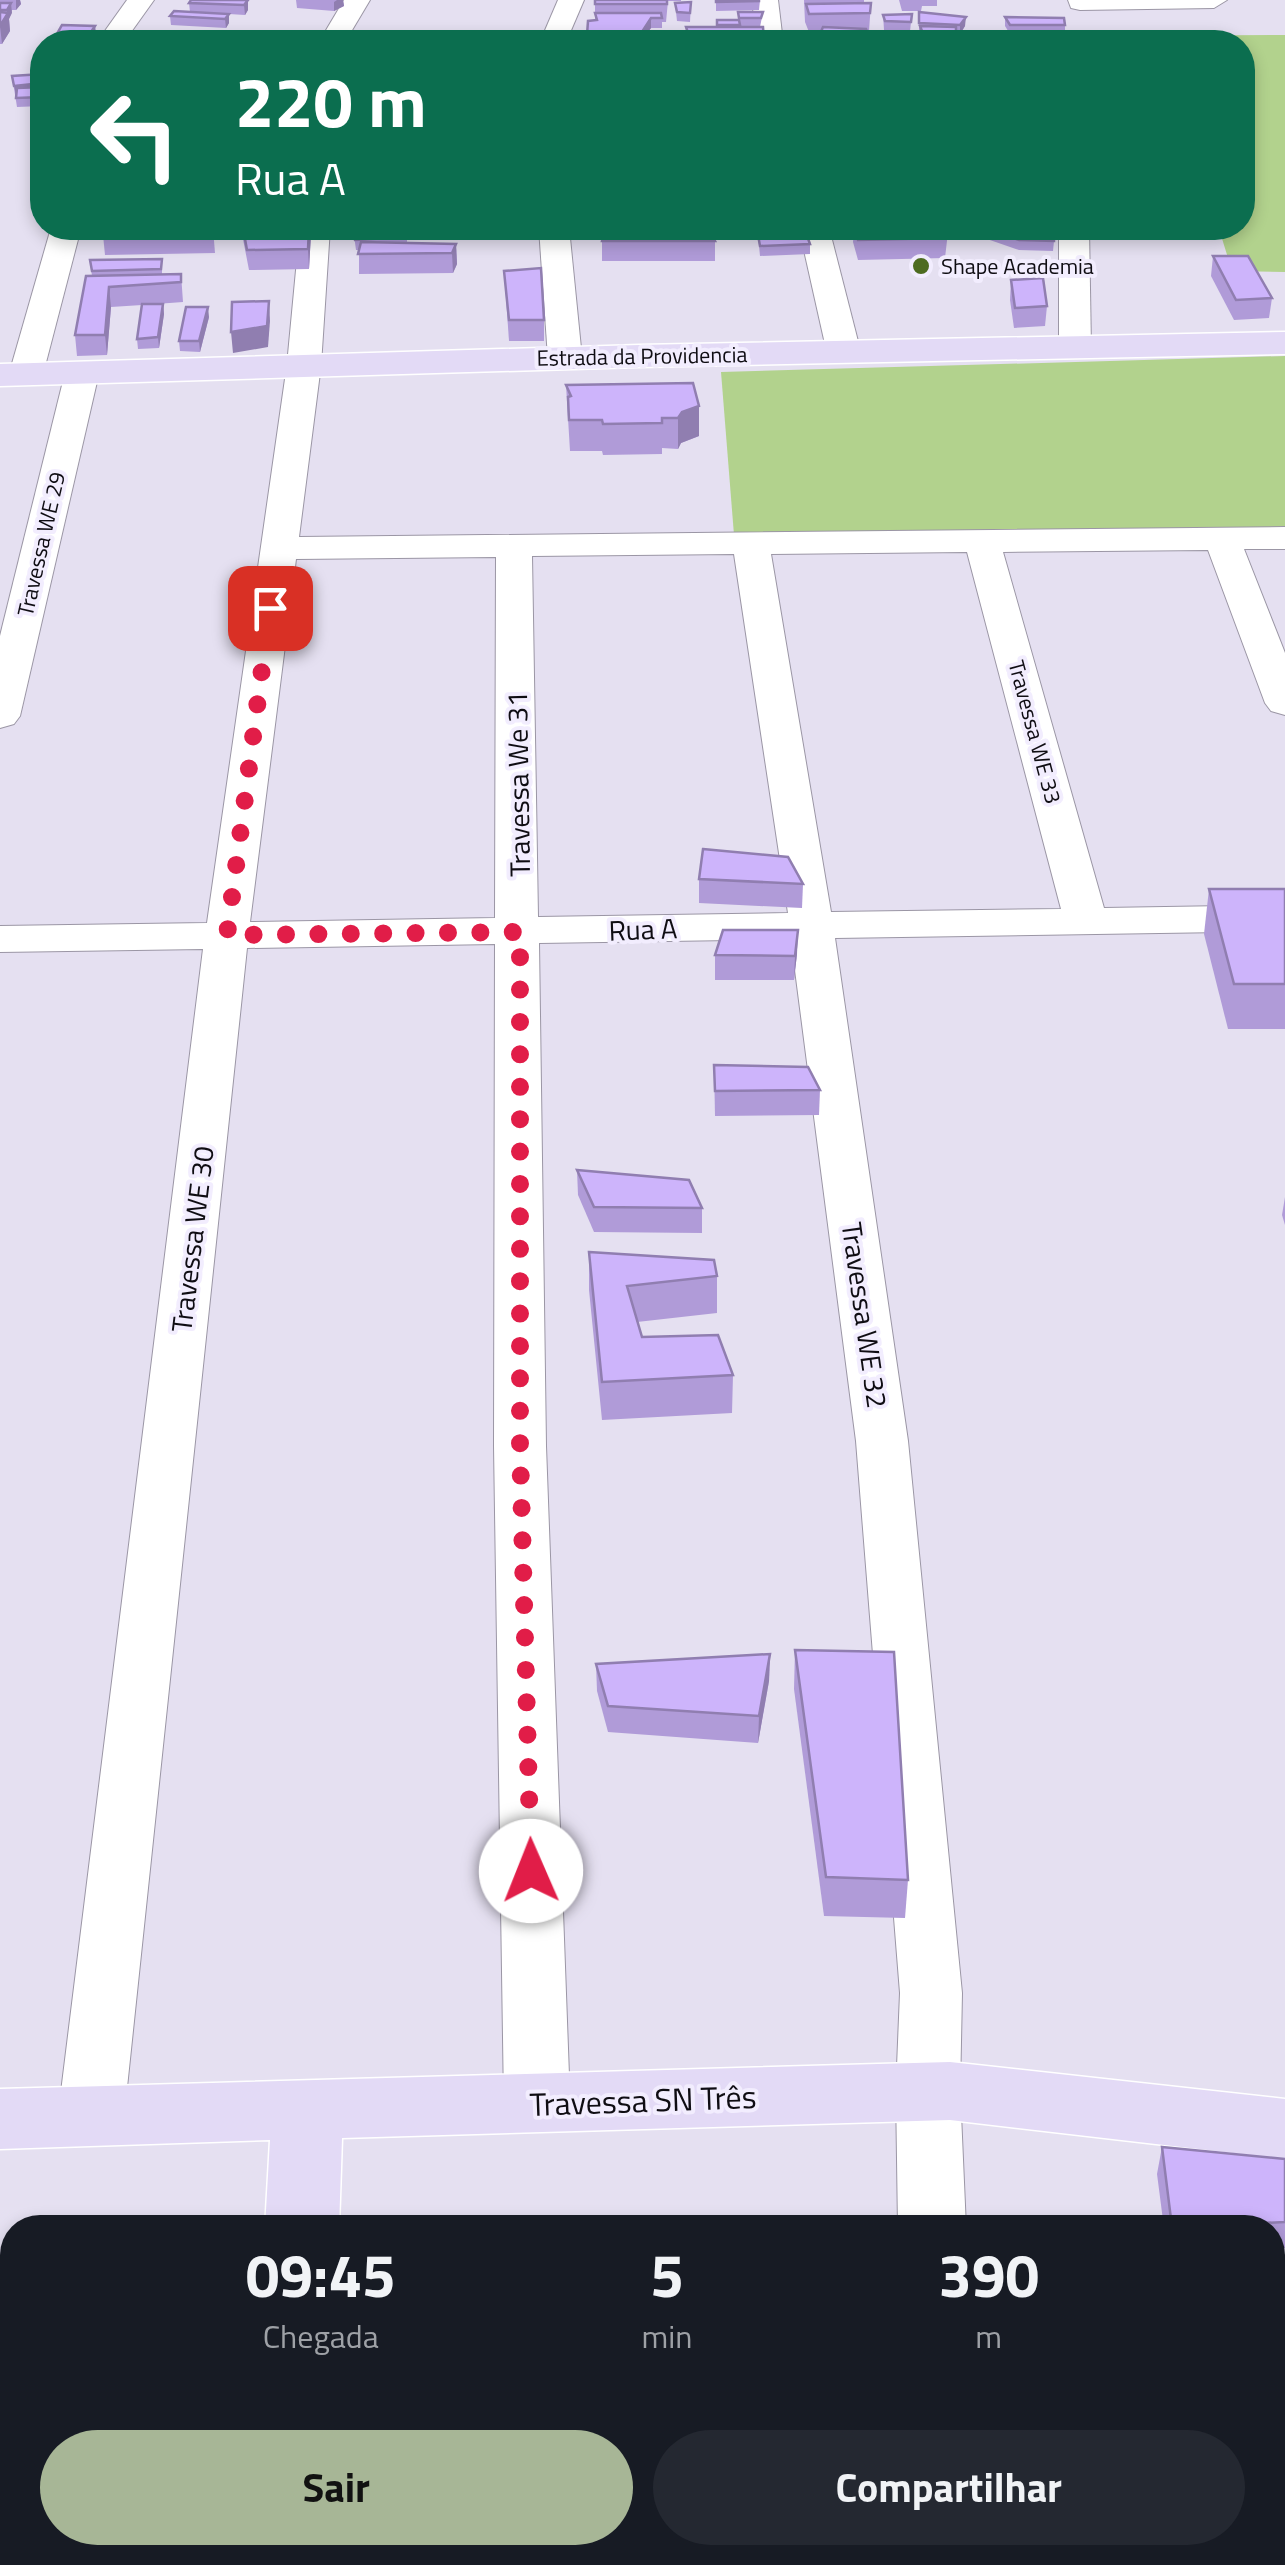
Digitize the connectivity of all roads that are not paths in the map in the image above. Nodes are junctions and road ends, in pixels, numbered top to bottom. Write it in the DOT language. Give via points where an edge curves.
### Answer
graph roads {
  1 [pos="141,0"];
  2 [pos="357,0"];
  3 [pos="571,0"];
  4 [pos="766,0"];
  5 [pos="1214,0"];
  6 [pos="1079,9"];
  7 [pos="119,30"];
  8 [pos="339,30"];
  9 [pos="558,30"];
  10 [pos="769,30"];
  11 [pos="62,240"];
  12 [pos="315,240"];
  13 [pos="555,240"];
  14 [pos="817,240"];
  15 [pos="1074,240"];
  16 [pos="1285,343"];
  17 [pos="1076,348"];
  18 [pos="844,352"];
  19 [pos="565,358"];
  20 [pos="304,364"];
  21 [pos="82,372"];
  22 [pos="13,374"];
  23 [pos="1285,538"];
  24 [pos="1222,539"];
  25 [pos="982,541"];
  26 [pos="751,543"];
  27 [pos="514,546"];
  28 [pos="280,548"];
  29 [pos="1285,703"];
  30 [pos="0,716"];
  31 [pos="1285,918"];
  32 [pos="1087,923"];
  33 [pos="811,924"];
  34 [pos="520,932"];
  35 [pos="227,935"];
  36 [pos="0,939"];
  37 [pos="928,2091"];
  38 [pos="537,2103"];
  39 [pos="306,2112"];
  40 [pos="91,2116"];
  41 [pos="0,2119"];
  42 [pos="1285,2129"];
  43 [pos="302,2215"];
  44 [pos="932,2215"];
  1 -- 7 [label="street"];
  2 -- 8 [label="street"];
  3 -- 9 [label="street"];
  4 -- 10 [label="street"];
  5 -- 6 [label="street"];
  11 -- 22 [label="street"];
  12 -- 20 [label="street, Travessa WE 30"];
  13 -- 19 [label="street"];
  14 -- 18 [label="street"];
  15 -- 17 [label="street"];
  16 -- 17 [label="main road, Estrada da Providencia"];
  17 -- 18 [label="main road, Estrada da Providencia"];
  18 -- 19 [label="main road, Estrada da Providencia"];
  19 -- 20 [label="main road, Estrada da Providencia"];
  20 -- 21 [label="main road, Estrada da Providencia"];
  20 -- 28 [label="street, Travessa WE 30"];
  21 -- 22 [label="main road, Estrada da Providencia"];
  21 -- 30 [label="street, Travessa WE 29"];
  23 -- 24 [label="street"];
  24 -- 25 [label="street"];
  24 -- 29 [label="street"];
  25 -- 26 [label="street"];
  25 -- 32 [label="street, Travessa WE 33"];
  26 -- 27 [label="street"];
  26 -- 33 [label="street, Travessa WE 32"];
  27 -- 28 [label="street"];
  27 -- 34 [label="street, Travessa We 31"];
  28 -- 35 [label="street, Travessa WE 30"];
  31 -- 32 [label="street, Rua A"];
  32 -- 33 [label="street, Rua A"];
  33 -- 34 [label="street, Rua A"];
  33 -- 37 [label="street, Travessa WE 32" via="882,1441 932,1993"];
  34 -- 35 [label="street, Rua A"];
  34 -- 38 [label="street, Travessa We 31" via="520,1446"];
  35 -- 36 [label="street, Rua A"];
  35 -- 40 [label="street, Travessa WE 30"];
  37 -- 38 [label="main road, Travessa SN Três"];
  37 -- 42 [label="main road, Travessa SN Três"];
  37 -- 44 [label="street"];
  38 -- 39 [label="main road, Travessa SN Três"];
  39 -- 40 [label="main road, Travessa SN Três"];
  39 -- 43 [label="main road"];
  40 -- 41 [label="main road, Travessa SN Três"];
}
